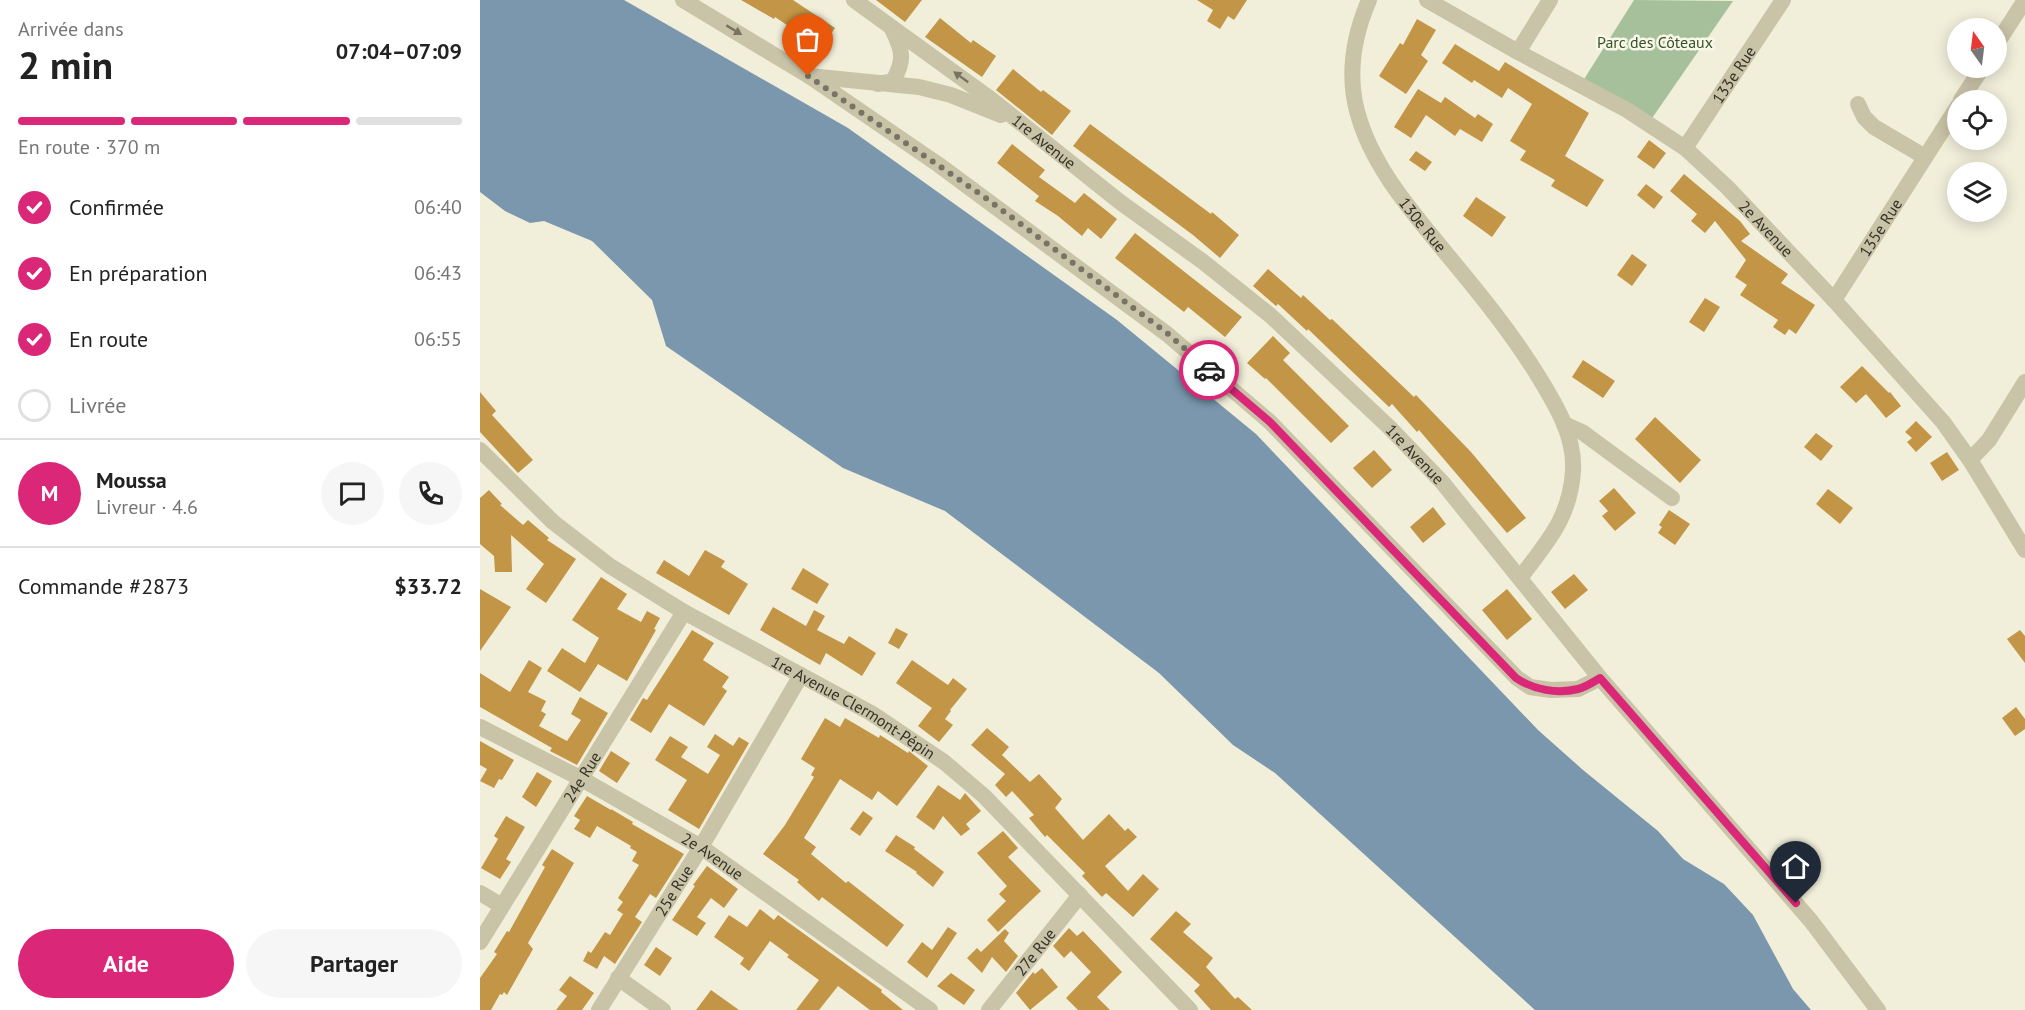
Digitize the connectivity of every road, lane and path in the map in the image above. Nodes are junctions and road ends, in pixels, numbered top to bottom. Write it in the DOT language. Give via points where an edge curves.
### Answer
graph roads {
  1 [pos="684,0"];
  2 [pos="854,0"];
  3 [pos="1369,0"];
  4 [pos="1427,0"];
  5 [pos="1550,0"];
  6 [pos="1783,0"];
  7 [pos="2025,0"];
  8 [pos="2007,28"];
  9 [pos="892,29"];
  10 [pos="1518,52"];
  11 [pos="808,76"];
  12 [pos="877,84"];
  13 [pos="1858,104"];
  14 [pos="1947,123"];
  15 [pos="1024,125"];
  16 [pos="1685,148"];
  17 [pos="1925,157"];
  18 [pos="1834,300"];
  19 [pos="2025,382"];
  20 [pos="1564,424"];
  21 [pos="480,450"];
  22 [pos="1971,460"];
  23 [pos="1672,498"];
  24 [pos="2025,550"];
  25 [pos="1520,578"];
  26 [pos="684,612"];
  27 [pos="801,675"];
  28 [pos="1600,678"];
  29 [pos="480,727"];
  30 [pos="580,778"];
  31 [pos="700,847"];
  32 [pos="480,893"];
  33 [pos="1080,895"];
  34 [pos="502,906"];
  35 [pos="480,942"];
  36 [pos="618,978"];
  37 [pos="599,1010"];
  38 [pos="663,1010"];
  39 [pos="930,1010"];
  40 [pos="989,1010"];
  41 [pos="1190,1010"];
  42 [pos="1878,1010"];
  1 -- 11 [label="street, one-way"];
  2 -- 9 [label="street, 1re Avenue"];
  3 -- 20 [label="street, 130e Rue" via="1354,44 1352,83 1371,151 1410,208 1526,355"];
  4 -- 10 [label="street, 2e Avenue"];
  5 -- 10 [label="street"];
  6 -- 16 [label="street, 133e Rue"];
  7 -- 8 [label="street"];
  9 -- 12 [label="street" via="902,63 892,81"];
  15 -- 9 [label="street, 1re Avenue, one-way"];
  10 -- 16 [label="street, 2e Avenue" via="1605,97"];
  11 -- 12 [label="street"];
  11 -- 28 [label="street" via="939,165 1167,333 1270,422 1516,678 1530,687 1551,690 1578,689"];
  12 -- 15 [label="street" via="919,87 951,95"];
  13 -- 17 [label="street" via="1874,127"];
  14 -- 17 [label="street, 135e Rue"];
  15 -- 25 [label="street, 1re Avenue" via="1271,316 1442,482"];
  16 -- 18 [label="street, 2e Avenue"];
  17 -- 18 [label="street, 135e Rue"];
  18 -- 22 [label="street, 2e Avenue" via="1929,406"];
  19 -- 22 [label="street" via="1989,440"];
  20 -- 23 [label="street" via="1582,432"];
  20 -- 25 [label="street, 130e Rue" via="1572,442 1573,471 1567,504 1556,531"];
  21 -- 26 [label="street, 1re Avenue Clermont-Pépin" via="584,547"];
  22 -- 24 [label="street, 2e Avenue"];
  25 -- 28 [label="street, 1re Avenue"];
  26 -- 27 [label="street, 1re Avenue Clermont-Pépin"];
  26 -- 30 [label="street, 24e Rue"];
  27 -- 31 [label="street, 25e Rue"];
  27 -- 33 [label="street, 1re Avenue Clermont-Pépin" via="871,713 944,762 984,796"];
  28 -- 42 [label="street, 1re Avenue" via="1811,921"];
  29 -- 30 [label="street, 2e Avenue"];
  30 -- 31 [label="street, 2e Avenue"];
  30 -- 34 [label="street, 24e Rue"];
  31 -- 36 [label="street, 25e Rue"];
  31 -- 39 [label="street, 2e Avenue"];
  32 -- 34 [label="street"];
  33 -- 40 [label="street, 27e Rue"];
  33 -- 41 [label="street, 1re Avenue Clermont-Pépin"];
  34 -- 35 [label="street, 24e Rue"];
  36 -- 37 [label="street, 25e Rue"];
  36 -- 38 [label="street"];
}
